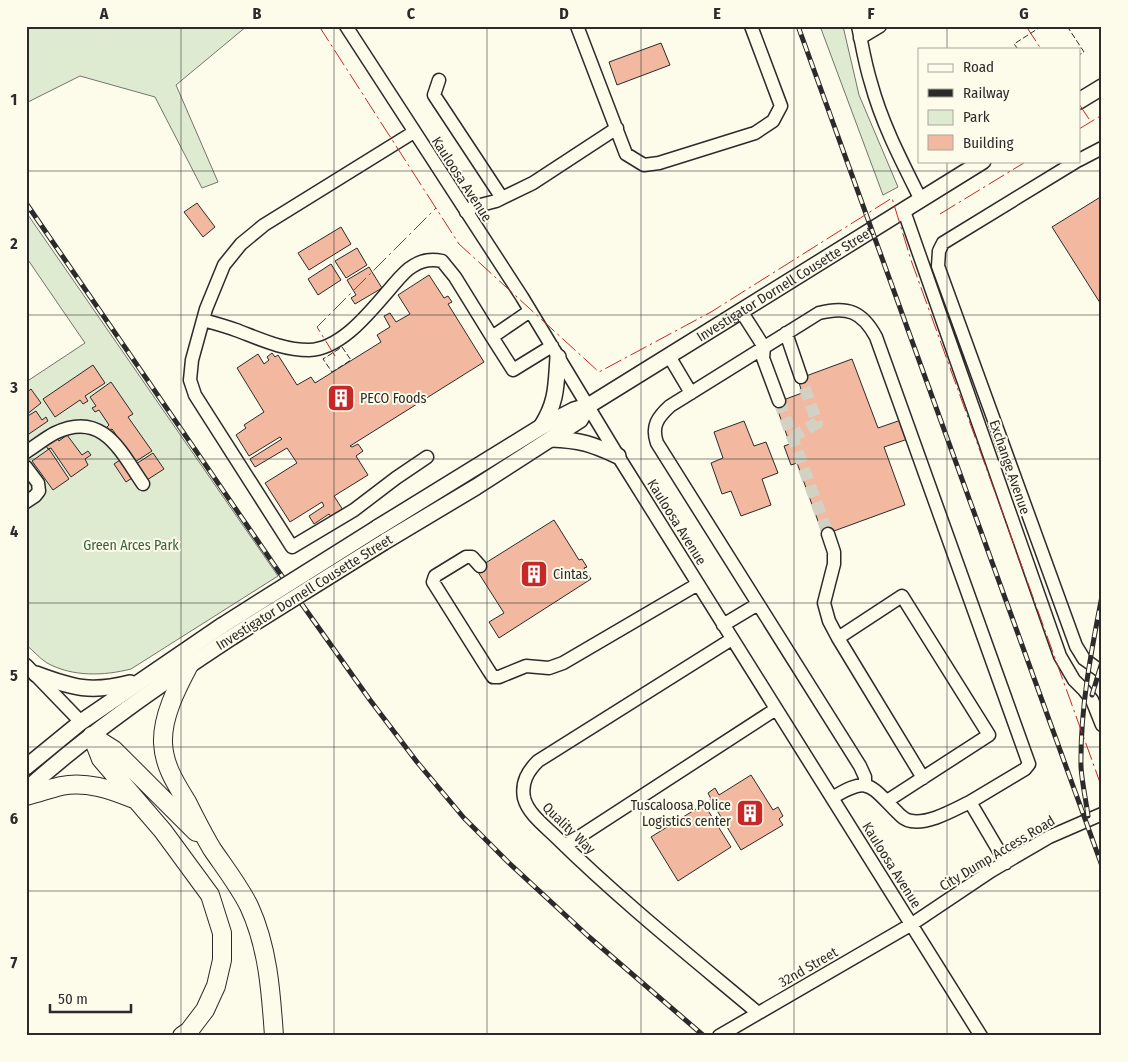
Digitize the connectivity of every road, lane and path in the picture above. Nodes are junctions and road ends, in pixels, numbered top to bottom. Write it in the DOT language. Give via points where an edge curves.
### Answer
graph roads {
  1 [pos="346,26"];
  2 [pos="577,26"];
  3 [pos="750,26"];
  4 [pos="880,26"];
  5 [pos="859,32"];
  6 [pos="439,80"];
  7 [pos="1102,87"];
  8 [pos="1080,100"];
  9 [pos="617,128"];
  10 [pos="414,132"];
  11 [pos="1102,148"];
  12 [pos="1080,160"];
  13 [pos="981,162"];
  14 [pos="1076,162"];
  15 [pos="502,198"];
  16 [pos="921,200"];
  17 [pos="904,211"];
  18 [pos="466,212"];
  19 [pos="530,311"];
  20 [pos="742,311"];
  21 [pos="203,320"];
  22 [pos="786,333"];
  23 [pos="492,337"];
  24 [pos="764,347"];
  25 [pos="555,352"];
  26 [pos="669,356"];
  27 [pos="801,378"];
  28 [pos="691,393"];
  29 [pos="779,401"];
  30 [pos="588,406"];
  31 [pos="541,427"];
  32 [pos="551,439"];
  33 [pos="26,452"];
  34 [pos="618,456"];
  35 [pos="427,457"];
  36 [pos="26,467"];
  37 [pos="143,484"];
  38 [pos="26,502"];
  39 [pos="828,534"];
  40 [pos="480,566"];
  41 [pos="698,584"];
  42 [pos="758,604"];
  43 [pos="723,624"];
  44 [pos="227,631"];
  45 [pos="838,638"];
  46 [pos="732,640"];
  47 [pos="190,665"];
  48 [pos="31,669"];
  49 [pos="1102,672"];
  50 [pos="141,680"];
  51 [pos="776,710"];
  52 [pos="81,722"];
  53 [pos="1102,724"];
  54 [pos="92,736"];
  55 [pos="26,767"];
  56 [pos="923,778"];
  57 [pos="865,784"];
  58 [pos="26,790"];
  59 [pos="26,796"];
  60 [pos="832,798"];
  61 [pos="134,799"];
  62 [pos="887,801"];
  63 [pos="970,802"];
  64 [pos="1102,814"];
  65 [pos="565,846"];
  66 [pos="211,847"];
  67 [pos="1006,862"];
  68 [pos="912,924"];
  69 [pos="758,1013"];
  70 [pos="182,1036"];
  71 [pos="274,1036"];
  72 [pos="719,1036"];
  73 [pos="982,1036"];
  1 -- 10 [label="street, Kauloosa Avenue"];
  2 -- 9 [label="street"];
  3 -- 9 [label="street" via="781,106 773,121 755,133 644,165 626,154"];
  4 -- 5 [label="street"];
  5 -- 16 [label="street" via="871,84 884,121"];
  6 -- 15 [label="street" via="434,95"];
  7 -- 8 [label="main road"];
  9 -- 15 [label="street" via="533,183"];
  10 -- 18 [label="street, Kauloosa Avenue"];
  10 -- 21 [label="street" via="264,225 241,244 224,265"];
  11 -- 12 [label="street"];
  13 -- 16 [label="main road, Investigator Dornell Cousette Street"];
  14 -- 49 [label="street" via="944,242 939,251 938,266 1076,646 1084,659"];
  15 -- 18 [label="street"];
  16 -- 17 [label="main road, Investigator Dornell Cousette Street"];
  17 -- 20 [label="main road, Investigator Dornell Cousette Street"];
  17 -- 53 [label="street, Exchange Avenue" via="1060,656 1074,680 1092,700"];
  18 -- 19 [label="street, Kauloosa Avenue"];
  19 -- 23 [label="street"];
  19 -- 25 [label="street, Kauloosa Avenue"];
  20 -- 24 [label="street"];
  20 -- 26 [label="main road, Investigator Dornell Cousette Street"];
  21 -- 23 [label="street" via="263,342 310,350 326,347 337,342 374,308 412,266 433,259 442,261 455,277"];
  21 -- 35 [label="street" via="192,360 190,380 195,395 292,548 354,510"];
  22 -- 24 [label="street"];
  22 -- 27 [label="street"];
  22 -- 63 [label="street" via="819,313 834,309 862,318 876,337 1029,764"];
  23 -- 25 [label="street" via="513,370"];
  24 -- 28 [label="street"];
  24 -- 29 [label="street" via="763,358"];
  25 -- 30 [label="street, Kauloosa Avenue"];
  25 -- 31 [label="main road" via="554,403"];
  26 -- 28 [label="street"];
  26 -- 30 [label="main road, Investigator Dornell Cousette Street"];
  28 -- 42 [label="street" via="661,414 655,425 657,443"];
  30 -- 31 [label="main road, Investigator Dornell Cousette Street"];
  30 -- 32 [label="main road, Investigator Dornell Cousette Street" via="580,420"];
  30 -- 34 [label="street, Kauloosa Avenue"];
  31 -- 44 [label="main road, Investigator Dornell Cousette Street, bridge" via="378,528"];
  32 -- 34 [label="main road" via="578,440"];
  32 -- 44 [label="main road, Investigator Dornell Cousette Street, bridge" via="384,542"];
  33 -- 37 [label="street" via="54,433 80,426 91,428 110,438"];
  34 -- 41 [label="street, Kauloosa Avenue"];
  36 -- 38 [label="street" via="38,483 39,490"];
  39 -- 45 [label="street" via="834,564 824,603"];
  40 -- 41 [label="street" via="472,557 466,557 435,576 433,582 489,671 499,677 526,666 549,668 563,663"];
  41 -- 43 [label="street, Kauloosa Avenue"];
  42 -- 43 [label="street"];
  42 -- 57 [label="street" via="860,766"];
  43 -- 46 [label="street, Kauloosa Avenue"];
  44 -- 47 [label="main road, Investigator Dornell Cousette Street"];
  44 -- 50 [label="main road, Investigator Dornell Cousette Street"];
  45 -- 56 [label="street"];
  45 -- 56 [label="street" via="902,596 989,735"];
  46 -- 51 [label="street, Kauloosa Avenue"];
  46 -- 65 [label="street, Quality Way" via="538,760 529,771 523,784 524,798 530,811"];
  47 -- 54 [label="main road, Investigator Dornell Cousette Street"];
  47 -- 66 [label="highway" via="168,711 163,743 173,781"];
  48 -- 50 [label="main road" via="65,685 92,690"];
  48 -- 52 [label="street"];
  50 -- 52 [label="main road, Investigator Dornell Cousette Street"];
  51 -- 60 [label="street, Kauloosa Avenue"];
  51 -- 65 [label="street"];
  52 -- 54 [label="main road"];
  52 -- 55 [label="main road, Investigator Dornell Cousette Street"];
  54 -- 58 [label="main road, Investigator Dornell Cousette Street"];
  54 -- 61 [label="highway" via="101,759"];
  54 -- 66 [label="highway" via="114,750"];
  56 -- 62 [label="street"];
  57 -- 60 [label="street" via="850,787"];
  57 -- 62 [label="street"];
  59 -- 61 [label="highway" via="59,786 86,784"];
  60 -- 68 [label="street, Kauloosa Avenue"];
  61 -- 70 [label="highway" via="163,831 210,895 222,933 222,960 216,986 205,1010"];
  62 -- 63 [label="street" via="904,819 913,822 944,814"];
  63 -- 67 [label="street"];
  64 -- 67 [label="street, City Dump Access Road" via="1049,837"];
  65 -- 69 [label="street, Quality Way"];
  66 -- 71 [label="highway" via="250,907 270,982"];
  67 -- 68 [label="street, City Dump Access Road"];
  68 -- 69 [label="street, 32nd Street"];
  68 -- 73 [label="street, Kauloosa Avenue"];
  69 -- 72 [label="street, 32nd Street"];
}
